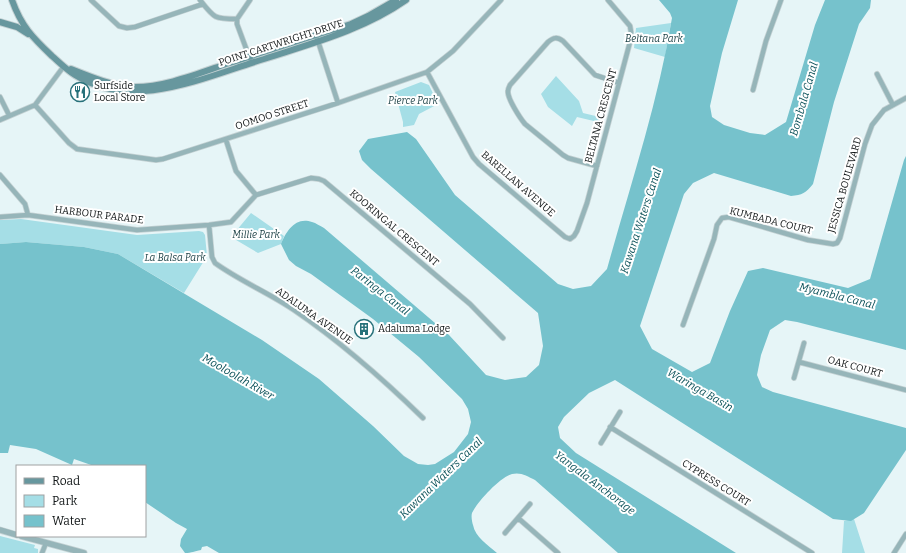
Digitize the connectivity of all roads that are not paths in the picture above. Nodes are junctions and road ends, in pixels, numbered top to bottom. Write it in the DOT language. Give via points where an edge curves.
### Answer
graph roads {
  1 [pos="12,0"];
  2 [pos="91,0"];
  3 [pos="250,0"];
  4 [pos="396,0"];
  5 [pos="406,0"];
  6 [pos="501,0"];
  7 [pos="608,0"];
  8 [pos="781,0"];
  9 [pos="202,2"];
  10 [pos="237,19"];
  11 [pos="0,22"];
  12 [pos="316,35"];
  13 [pos="37,42"];
  14 [pos="319,42"];
  15 [pos="250,60"];
  16 [pos="64,66"];
  17 [pos="427,72"];
  18 [pos="876,74"];
  19 [pos="619,83"];
  20 [pos="753,90"];
  21 [pos="0,97"];
  22 [pos="906,98"];
  23 [pos="338,103"];
  24 [pos="35,105"];
  25 [pos="893,105"];
  26 [pos="9,116"];
  27 [pos="0,120"];
  28 [pos="226,140"];
  29 [pos="597,166"];
  30 [pos="0,175"];
  31 [pos="256,195"];
  32 [pos="28,215"];
  33 [pos="0,217"];
  34 [pos="209,225"];
  35 [pos="570,239"];
  36 [pos="833,244"];
  37 [pos="684,325"];
  38 [pos="503,338"];
  39 [pos="804,343"];
  40 [pos="799,362"];
  41 [pos="794,378"];
  42 [pos="906,390"];
  43 [pos="620,412"];
  44 [pos="423,418"];
  45 [pos="610,427"];
  46 [pos="601,443"];
  47 [pos="530,504"];
  48 [pos="518,518"];
  49 [pos="0,530"];
  50 [pos="504,534"];
  51 [pos="906,534"];
  52 [pos="16,535"];
  53 [pos="25,537"];
  54 [pos="46,543"];
  55 [pos="42,553"];
  56 [pos="84,553"];
  57 [pos="558,553"];
  58 [pos="812,553"];
  59 [pos="894,553"];
  1 -- 13 [label="main road, POINT CARTWRIGHT DRIVE" via="24,26"];
  2 -- 9 [label="street" via="119,26 127,28 136,27"];
  3 -- 10 [label="street"];
  4 -- 12 [label="main road, POINT CARTWRIGHT DRIVE" via="356,21"];
  5 -- 14 [label="main road, POINT CARTWRIGHT DRIVE" via="371,21"];
  6 -- 17 [label="street, OOMOO STREET" via="453,51"];
  7 -- 19 [label="street, BELTANA CRESCENT" via="627,21 631,32"];
  8 -- 20 [label="street"];
  9 -- 10 [label="street" via="216,18"];
  10 -- 15 [label="street"];
  11 -- 13 [label="main road, POINT CARTWRIGHT DRIVE" via="21,29"];
  12 -- 14 [label="street"];
  12 -- 15 [label="main road, POINT CARTWRIGHT DRIVE"];
  13 -- 16 [label="main road, POINT CARTWRIGHT DRIVE"];
  14 -- 15 [label="main road, POINT CARTWRIGHT DRIVE"];
  14 -- 23 [label="street"];
  15 -- 16 [label="main road, POINT CARTWRIGHT DRIVE" via="189,83 137,92 111,90 87,82"];
  16 -- 24 [label="street"];
  17 -- 23 [label="street, OOMOO STREET"];
  17 -- 35 [label="street, BARELLAN AVENUE" via="473,158"];
  18 -- 25 [label="street"];
  19 -- 29 [label="street, BELTANA CRESCENT"];
  19 -- 29 [label="street" via="595,75 563,41 553,38 508,89 508,96 525,124 568,158"];
  21 -- 26 [label="street"];
  22 -- 25 [label="street, JESSICA BOULEVARD"];
  23 -- 28 [label="street, OOMOO STREET"];
  24 -- 26 [label="street"];
  24 -- 28 [label="street, OOMOO STREET" via="73,147 82,150 156,160"];
  25 -- 36 [label="street, JESSICA BOULEVARD" via="884,110 872,125 840,238"];
  26 -- 27 [label="street"];
  28 -- 31 [label="street" via="236,172"];
  29 -- 35 [label="street, BELTANA CRESCENT" via="577,231"];
  30 -- 32 [label="street" via="25,204"];
  31 -- 34 [label="street, HARBOUR PARADE" via="231,222"];
  31 -- 38 [label="street, KOORINGAL CRESCENT" via="311,178 324,181 470,304"];
  32 -- 33 [label="street, HARBOUR PARADE"];
  32 -- 34 [label="street, HARBOUR PARADE" via="137,230"];
  34 -- 44 [label="street, ADALUMA AVENUE" via="212,257 215,263 294,310 346,349 397,392"];
  36 -- 37 [label="street, KUMBADA COURT" via="722,218 717,225"];
  39 -- 40 [label="street"];
  40 -- 41 [label="street"];
  40 -- 42 [label="street, OAK COURT"];
  43 -- 45 [label="street"];
  45 -- 46 [label="street"];
  45 -- 58 [label="street, CYPRESS COURT"];
  47 -- 48 [label="street"];
  48 -- 50 [label="street"];
  48 -- 57 [label="street"];
  49 -- 52 [label="street"];
  51 -- 59 [label="street"];
  53 -- 54 [label="street"];
  54 -- 55 [label="street"];
  54 -- 56 [label="street"];
}
